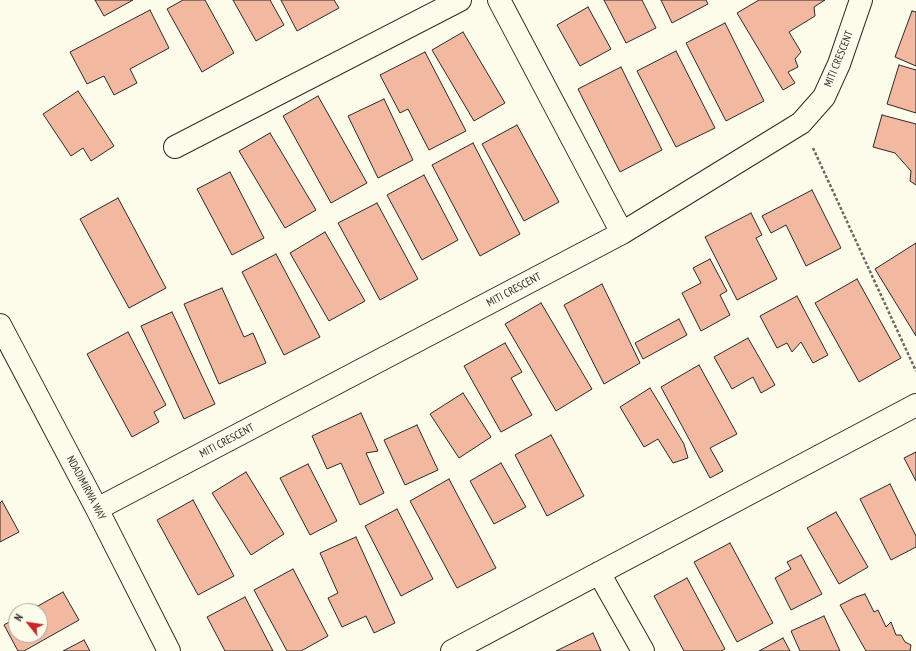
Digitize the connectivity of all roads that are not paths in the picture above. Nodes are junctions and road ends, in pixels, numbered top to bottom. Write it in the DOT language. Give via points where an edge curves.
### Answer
graph roads {
  1 [pos="460,0"];
  2 [pos="499,0"];
  3 [pos="861,0"];
  4 [pos="175,147"];
  5 [pos="622,233"];
  6 [pos="0,325"];
  7 [pos="916,405"];
  8 [pos="97,510"];
  9 [pos="599,573"];
  10 [pos="169,651"];
  11 [pos="452,651"];
  12 [pos="643,651"];
  1 -- 4 [label="street"];
  2 -- 5 [label="street"];
  3 -- 5 [label="street, MITI CRESCENT" via="839,64 824,97 801,123"];
  5 -- 8 [label="street, MITI CRESCENT"];
  6 -- 8 [label="street, NDADIMIRWA WAY"];
  7 -- 9 [label="street"];
  8 -- 10 [label="street, NDADIMIRWA WAY"];
  9 -- 11 [label="street"];
  9 -- 12 [label="street"];
}
